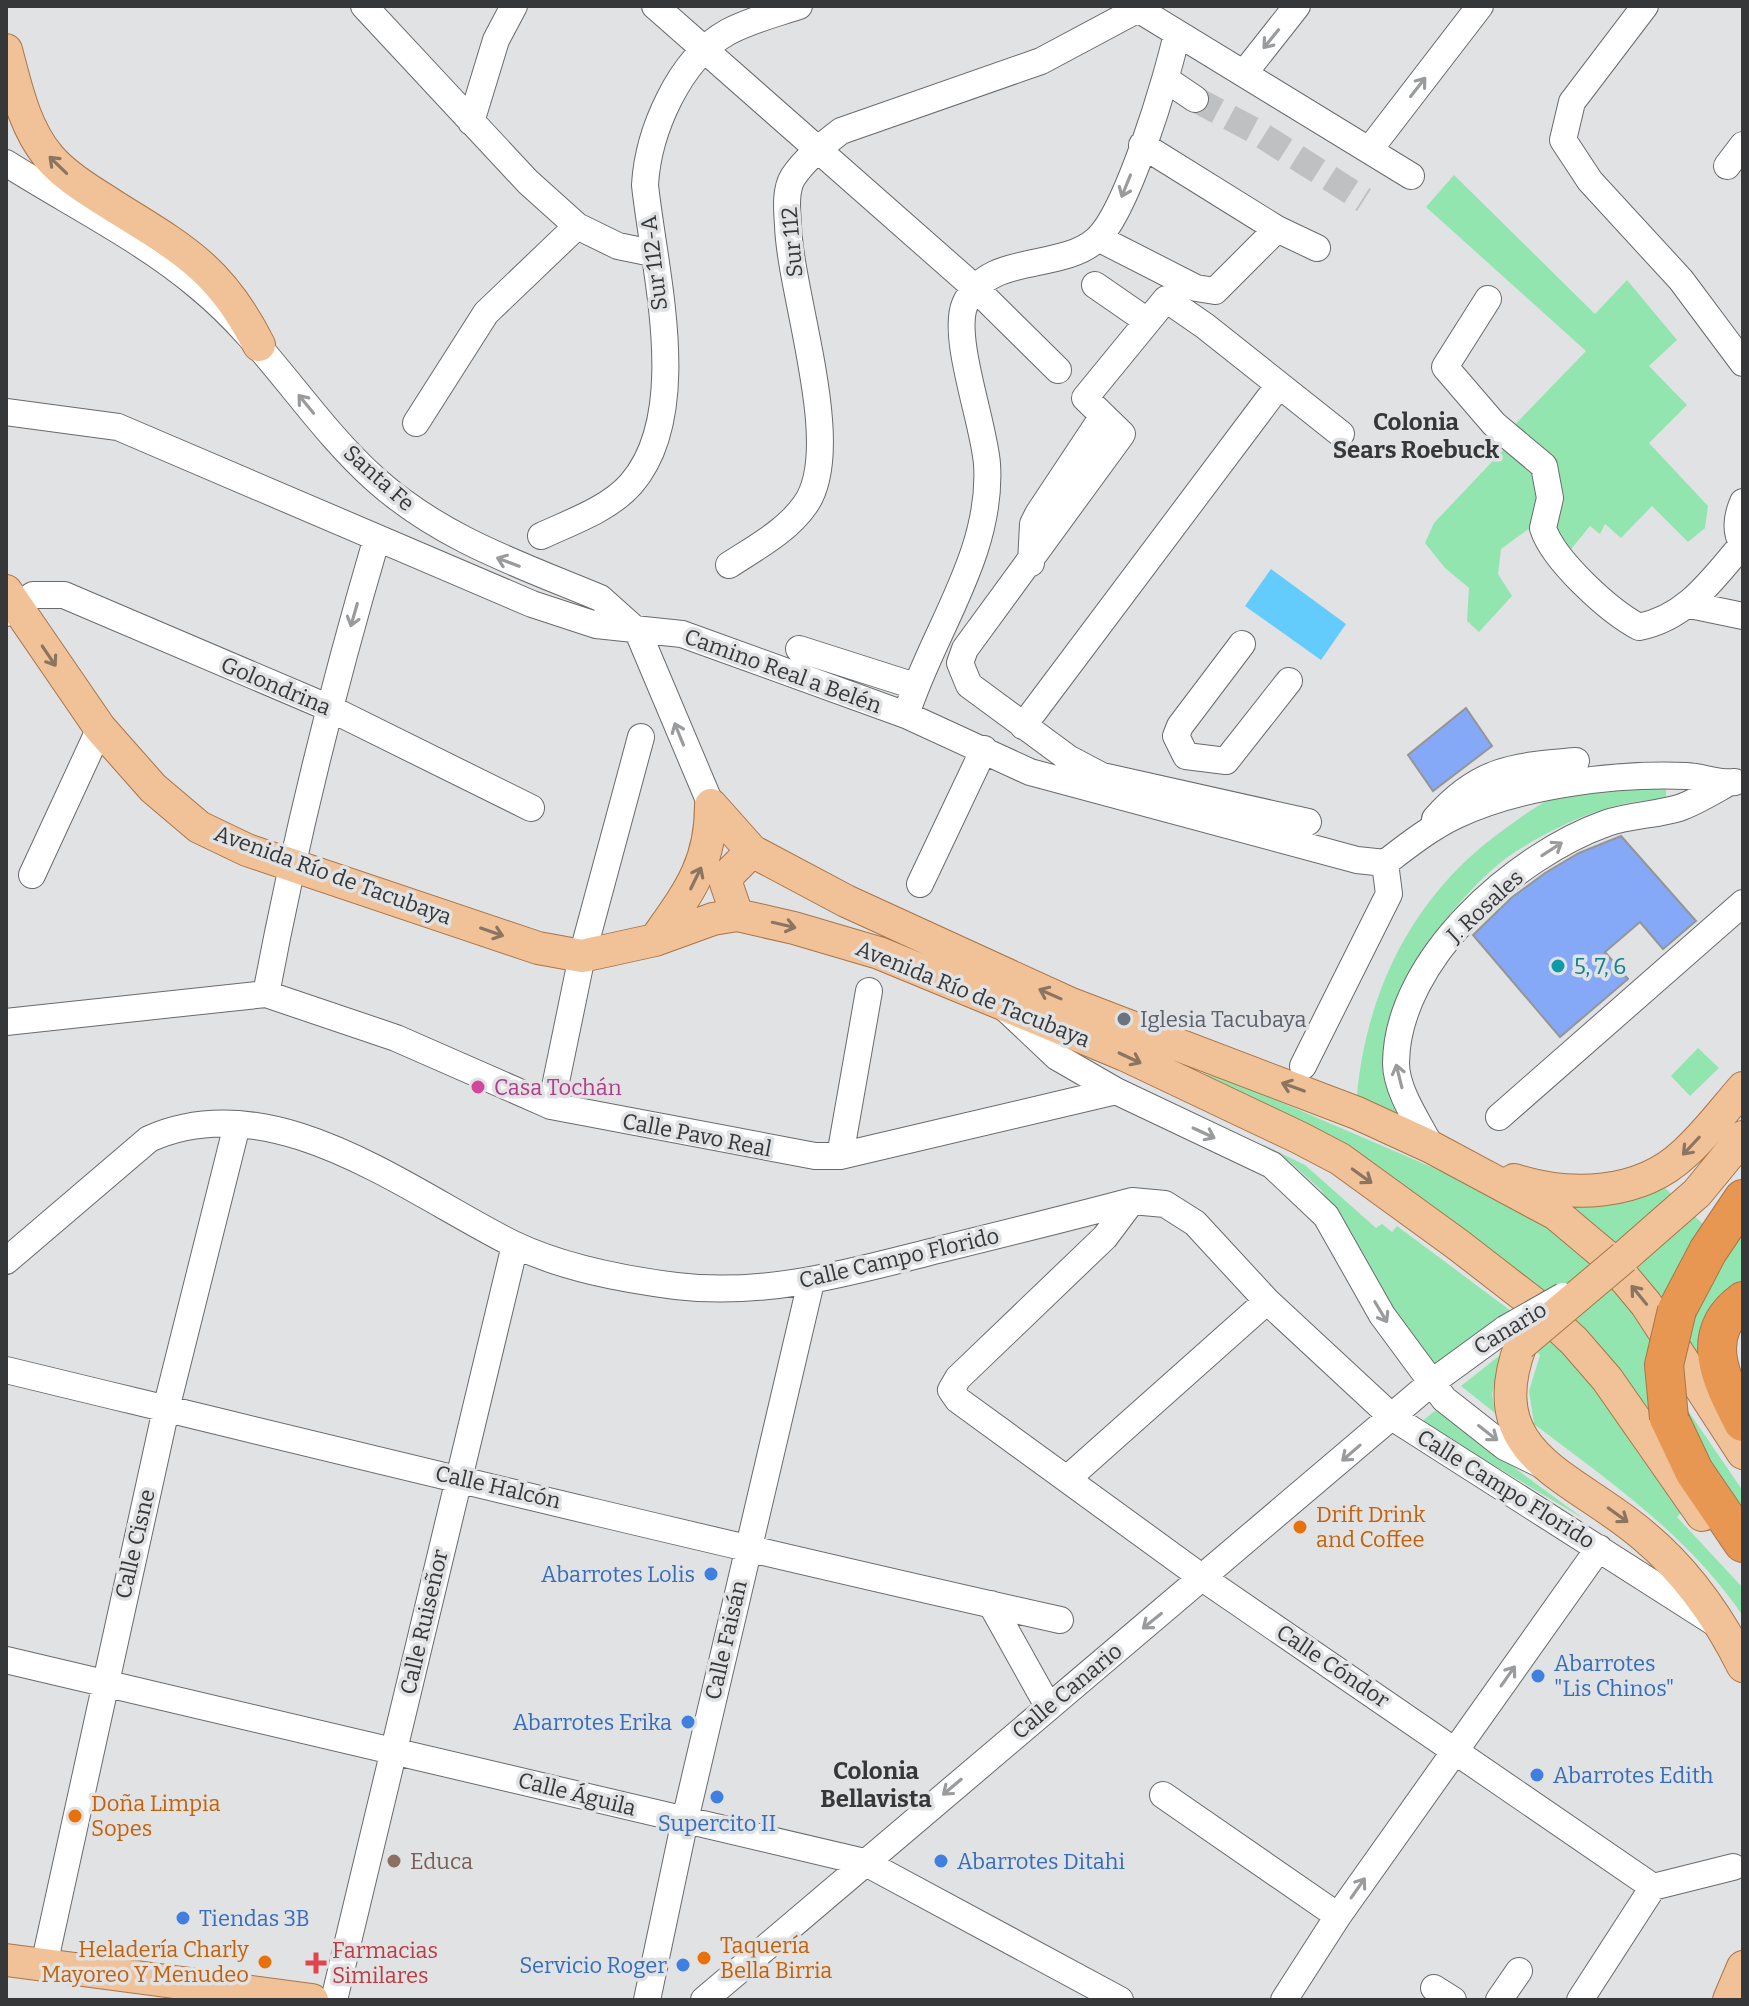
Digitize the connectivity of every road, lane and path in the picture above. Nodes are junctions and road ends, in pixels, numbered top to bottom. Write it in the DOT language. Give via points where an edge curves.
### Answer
graph roads {
  1 [pos="364,6"];
  2 [pos="514,6"];
  3 [pos="655,6"];
  4 [pos="799,6"];
  5 [pos="1297,6"];
  6 [pos="1480,6"];
  7 [pos="1645,6"];
  8 [pos="1139,8"];
  9 [pos="1177,33"];
  10 [pos="6,50"];
  11 [pos="705,50"];
  12 [pos="1245,72"];
  13 [pos="1167,80"];
  14 [pos="1195,99"];
  15 [pos="471,122"];
  16 [pos="1142,145"];
  17 [pos="1743,145"];
  18 [pos="1370,149"];
  19 [pos="817,150"];
  20 [pos="6,163"];
  21 [pos="1727,166"];
  22 [pos="1411,176"];
  23 [pos="577,226"];
  24 [pos="1277,229"];
  25 [pos="1098,238"];
  26 [pos="1317,248"];
  27 [pos="652,253"];
  28 [pos="1095,285"];
  29 [pos="974,287"];
  30 [pos="1488,299"];
  31 [pos="1147,321"];
  32 [pos="259,345"];
  33 [pos="1743,363"];
  34 [pos="1058,370"];
  35 [pos="1279,385"];
  36 [pos="6,412"];
  37 [pos="416,423"];
  38 [pos="1341,434"];
  39 [pos="1743,502"];
  40 [pos="541,536"];
  41 [pos="376,541"];
  42 [pos="1742,545"];
  43 [pos="729,565"];
  44 [pos="8,601"];
  45 [pos="1690,605"];
  46 [pos="1743,616"];
  47 [pos="638,632"];
  48 [pos="1242,644"];
  49 [pos="799,649"];
  50 [pos="1289,681"];
  51 [pos="915,686"];
  52 [pos="327,707"];
  53 [pos="906,715"];
  54 [pos="1023,726"];
  55 [pos="100,728"];
  56 [pos="641,737"];
  57 [pos="984,749"];
  58 [pos="1186,756"];
  59 [pos="1576,761"];
  60 [pos="1738,783"];
  61 [pos="1168,801"];
  62 [pos="711,805"];
  63 [pos="531,808"];
  64 [pos="1308,822"];
  65 [pos="1420,837"];
  66 [pos="752,851"];
  67 [pos="1385,863"];
  68 [pos="290,864"];
  69 [pos="32,875"];
  70 [pos="920,884"];
  71 [pos="1743,903"];
  72 [pos="737,915"];
  73 [pos="655,940"];
  74 [pos="582,956"];
  75 [pos="869,991"];
  76 [pos="266,994"];
  77 [pos="998,1002"];
  78 [pos="6,1022"];
  79 [pos="1303,1066"];
  80 [pos="1743,1088"];
  81 [pos="1116,1091"];
  82 [pos="551,1106"];
  83 [pos="1499,1117"];
  84 [pos="237,1125"];
  85 [pos="1743,1137"];
  86 [pos="1431,1147"];
  87 [pos="840,1156"];
  88 [pos="1461,1163"];
  89 [pos="1743,1199"];
  90 [pos="1132,1201"];
  91 [pos="515,1245"];
  92 [pos="6,1261"];
  93 [pos="811,1282"];
  94 [pos="1267,1301"];
  95 [pos="1743,1301"];
  96 [pos="1513,1336"];
  97 [pos="6,1370"];
  98 [pos="1431,1383"];
  99 [pos="166,1409"];
  100 [pos="1392,1417"];
  101 [pos="1743,1422"];
  102 [pos="1743,1453"];
  103 [pos="1553,1471"];
  104 [pos="458,1477"];
  105 [pos="1067,1479"];
  106 [pos="1743,1543"];
  107 [pos="1599,1548"];
  108 [pos="747,1549"];
  109 [pos="1743,1559"];
  110 [pos="1204,1579"];
  111 [pos="991,1604"];
  112 [pos="1060,1620"];
  113 [pos="1723,1628"];
  114 [pos="6,1660"];
  115 [pos="1743,1666"];
  116 [pos="103,1685"];
  117 [pos="1048,1706"];
  118 [pos="394,1749"];
  119 [pos="1456,1749"];
  120 [pos="1163,1795"];
  121 [pos="685,1820"];
  122 [pos="864,1862"];
  123 [pos="1733,1867"];
  124 [pos="1653,1887"];
  125 [pos="1338,1916"];
  126 [pos="6,1960"];
  127 [pos="44,1965"];
  128 [pos="1743,1967"];
  129 [pos="1519,1971"];
  130 [pos="312,2000"];
  131 [pos="334,2000"];
  132 [pos="647,2000"];
  133 [pos="704,2000"];
  134 [pos="1120,2000"];
  135 [pos="1284,2000"];
  136 [pos="1499,2000"];
  137 [pos="1580,2000"];
  138 [pos="1729,2000"];
  1 -- 15 [label="street"];
  2 -- 15 [label="street" via="496,40"];
  3 -- 11 [label="street"];
  4 -- 11 [label="street, Sur 112-A" via="727,32"];
  5 -- 12 [label="street, one-way"];
  18 -- 6 [label="street, one-way"];
  7 -- 33 [label="street" via="1572,102 1563,140 1590,181 1681,280"];
  8 -- 9 [label="street"];
  8 -- 19 [label="street, Sur 112" via="1041,61 841,131"];
  9 -- 12 [label="street"];
  9 -- 13 [label="street"];
  32 -- 10 [label="main road, one-way" via="223,285 199,261 49,157 22,108"];
  11 -- 19 [label="street"];
  11 -- 27 [label="street, Sur 112-A" via="657,122 647,156"];
  12 -- 18 [label="street"];
  13 -- 14 [label="street"];
  13 -- 16 [label="street"];
  15 -- 23 [label="street"];
  16 -- 24 [label="street"];
  16 -- 25 [label="street, one-way" via="1110,222"];
  17 -- 21 [label="street"];
  18 -- 22 [label="street"];
  19 -- 29 [label="street"];
  19 -- 43 [label="street, Sur 112" via="792,179 787,203 788,241 820,421 821,461 806,505"];
  20 -- 32 [label="street, Santa Fe" via="198,286"];
  23 -- 27 [label="street" via="618,246"];
  23 -- 37 [label="street" via="486,313"];
  24 -- 25 [label="street" via="1215,291 1196,288"];
  24 -- 26 [label="street"];
  25 -- 29 [label="street" via="1082,250 1013,266"];
  27 -- 40 [label="street, Sur 112-A" via="665,363 660,429 649,458 631,485 603,507"];
  28 -- 31 [label="street"];
  29 -- 34 [label="street"];
  29 -- 51 [label="street" via="961,331 987,463 982,535"];
  30 -- 45 [label="street" via="1445,367 1475,405 1538,459 1548,475 1545,534 1569,567 1639,627"];
  31 -- 35 [label="street" via="1166,299"];
  31 -- 54 [label="street" via="1085,398 1122,434 965,649 960,663 969,685"];
  47 -- 32 [label="street, Santa Fe, one-way" via="600,598 499,559 414,511 350,455"];
  35 -- 38 [label="street"];
  35 -- 54 [label="street"];
  36 -- 41 [label="street, Camino Real a Belén" via="118,427"];
  39 -- 42 [label="street" via="1737,520"];
  41 -- 47 [label="street, Camino Real a Belén" via="559,614"];
  41 -- 52 [label="street, one-way"];
  42 -- 45 [label="street"];
  44 -- 52 [label="street, Golondrina" via="64,595"];
  44 -- 55 [label="main road, Avenida Río de Tacubaya, one-way"];
  45 -- 46 [label="street"];
  47 -- 53 [label="street, Camino Real a Belén" via="682,634"];
  62 -- 47 [label="street, Santa Fe, one-way"];
  48 -- 58 [label="street" via="1180,726 1176,736"];
  49 -- 51 [label="street"];
  50 -- 58 [label="street" via="1226,761"];
  51 -- 53 [label="street"];
  52 -- 63 [label="street, Golondrina"];
  52 -- 68 [label="street"];
  53 -- 57 [label="street, Camino Real a Belén"];
  54 -- 61 [label="street" via="1102,776"];
  55 -- 68 [label="main road, Avenida Río de Tacubaya" via="153,788 199,827"];
  55 -- 69 [label="street"];
  56 -- 74 [label="street"];
  57 -- 61 [label="street, Camino Real a Belén" via="1030,772"];
  57 -- 70 [label="street"];
  58 -- 61 [label="street"];
  59 -- 65 [label="street" via="1514,766 1486,776 1451,800"];
  60 -- 65 [label="street" via="1687,776 1571,783 1456,815"];
  86 -- 60 [label="street, J. Rosales, one-way" via="1396,1066 1406,1014 1445,941 1515,874 1563,842 1609,822 1677,808"];
  61 -- 64 [label="street"];
  61 -- 67 [label="street, Camino Real a Belén" via="1357,860"];
  62 -- 66 [label="main road, Avenida Río de Tacubaya"];
  73 -- 62 [label="main road, one-way" via="700,872 711,832"];
  65 -- 67 [label="street"];
  66 -- 72 [label="main road" via="726,883"];
  86 -- 66 [label="main road, Avenida Río de Tacubaya, one-way" via="1301,1090 1071,1004 846,901"];
  67 -- 79 [label="street" via="1389,894"];
  68 -- 74 [label="main road, Avenida Río de Tacubaya, one-way" via="538,948"];
  68 -- 76 [label="street"];
  71 -- 83 [label="street"];
  72 -- 73 [label="main road, Avenida Río de Tacubaya"];
  72 -- 77 [label="main road, Avenida Río de Tacubaya, one-way" via="879,953"];
  73 -- 74 [label="main road, Avenida Río de Tacubaya"];
  74 -- 82 [label="street"];
  75 -- 87 [label="street"];
  76 -- 78 [label="street, Calle Pavo Real"];
  76 -- 82 [label="street, Calle Pavo Real" via="396,1038"];
  77 -- 81 [label="street" via="1057,1057"];
  77 -- 109 [label="main road, Avenida Río de Tacubaya, one-way" via="1125,1055 1340,1159 1457,1244 1532,1302 1592,1360 1709,1524"];
  80 -- 88 [label="main road, one-way" via="1684,1154 1660,1172 1610,1190 1532,1186"];
  81 -- 87 [label="street, Calle Pavo Real"];
  81 -- 98 [label="street, one-way" via="1272,1165 1326,1216 1382,1315"];
  82 -- 87 [label="street, Calle Pavo Real" via="785,1152"];
  84 -- 91 [label="street, Calle Campo Florido" via="313,1141 357,1157"];
  84 -- 92 [label="street, Calle Campo Florido" via="171,1129 149,1139"];
  84 -- 99 [label="street, Calle Cisne"];
  85 -- 96 [label="main road, bridge" via="1697,1193 1624,1257"];
  86 -- 88 [label="main road, Avenida Río de Tacubaya"];
  102 -- 88 [label="main road, Avenida Río de Tacubaya, one-way" via="1655,1316 1606,1256 1556,1214"];
  89 -- 106 [label="highway, bridge" via="1677,1310 1664,1365 1669,1418 1694,1471"];
  90 -- 93 [label="street, Calle Campo Florido"];
  90 -- 94 [label="street, Calle Campo Florido" via="1165,1204 1195,1223"];
  90 -- 105 [label="street, Calle Cóndor" via="1105,1237 951,1390"];
  91 -- 93 [label="street, Calle Campo Florido" via="573,1266 680,1286 748,1289"];
  91 -- 104 [label="street, Calle Ruiseñor"];
  93 -- 108 [label="street, Calle Faisán"];
  94 -- 100 [label="street, Calle Campo Florido"];
  94 -- 105 [label="street"];
  95 -- 101 [label="highway" via="1720,1325 1717,1349 1725,1384"];
  96 -- 98 [label="street, Canario"];
  96 -- 103 [label="main road" via="1511,1416 1522,1438"];
  97 -- 99 [label="street, Calle Halcón"];
  98 -- 100 [label="street, Calle Canario"];
  98 -- 103 [label="street, one-way" via="1505,1447"];
  99 -- 104 [label="street, Calle Halcón"];
  99 -- 116 [label="street, Calle Cisne"];
  100 -- 107 [label="street, Calle Campo Florido"];
  100 -- 110 [label="street, Calle Canario, one-way"];
  103 -- 113 [label="main road, one-way" via="1667,1556"];
  104 -- 108 [label="street, Calle Halcón"];
  104 -- 118 [label="street, Calle Ruiseñor"];
  105 -- 110 [label="street, Calle Cóndor"];
  107 -- 113 [label="street, Calle Campo Florido"];
  119 -- 107 [label="street, one-way"];
  108 -- 111 [label="street, Calle Halcón"];
  108 -- 121 [label="street, Calle Faisán"];
  110 -- 117 [label="street, Calle Canario, one-way"];
  110 -- 119 [label="street, Calle Cóndor"];
  111 -- 112 [label="street, Calle Halcón"];
  111 -- 117 [label="street"];
  113 -- 115 [label="main road"];
  114 -- 116 [label="street, Calle Águila"];
  116 -- 118 [label="street, Calle Águila"];
  116 -- 127 [label="street, Calle Cisne"];
  117 -- 122 [label="street, Calle Canario, one-way"];
  118 -- 121 [label="street, Calle Águila"];
  118 -- 131 [label="street, Calle Ruiseñor"];
  119 -- 124 [label="street, Calle Cóndor"];
  125 -- 119 [label="street, one-way"];
  120 -- 125 [label="street"];
  121 -- 122 [label="street, Calle Águila"];
  121 -- 132 [label="street, Calle Faisán"];
  122 -- 133 [label="street, Calle Canario"];
  122 -- 134 [label="street, Calle Águila"];
  123 -- 124 [label="street"];
  124 -- 137 [label="street"];
  125 -- 135 [label="street"];
  126 -- 127 [label="main road"];
  127 -- 130 [label="main road"];
  128 -- 138 [label="main road"];
  129 -- 136 [label="street"];
}
